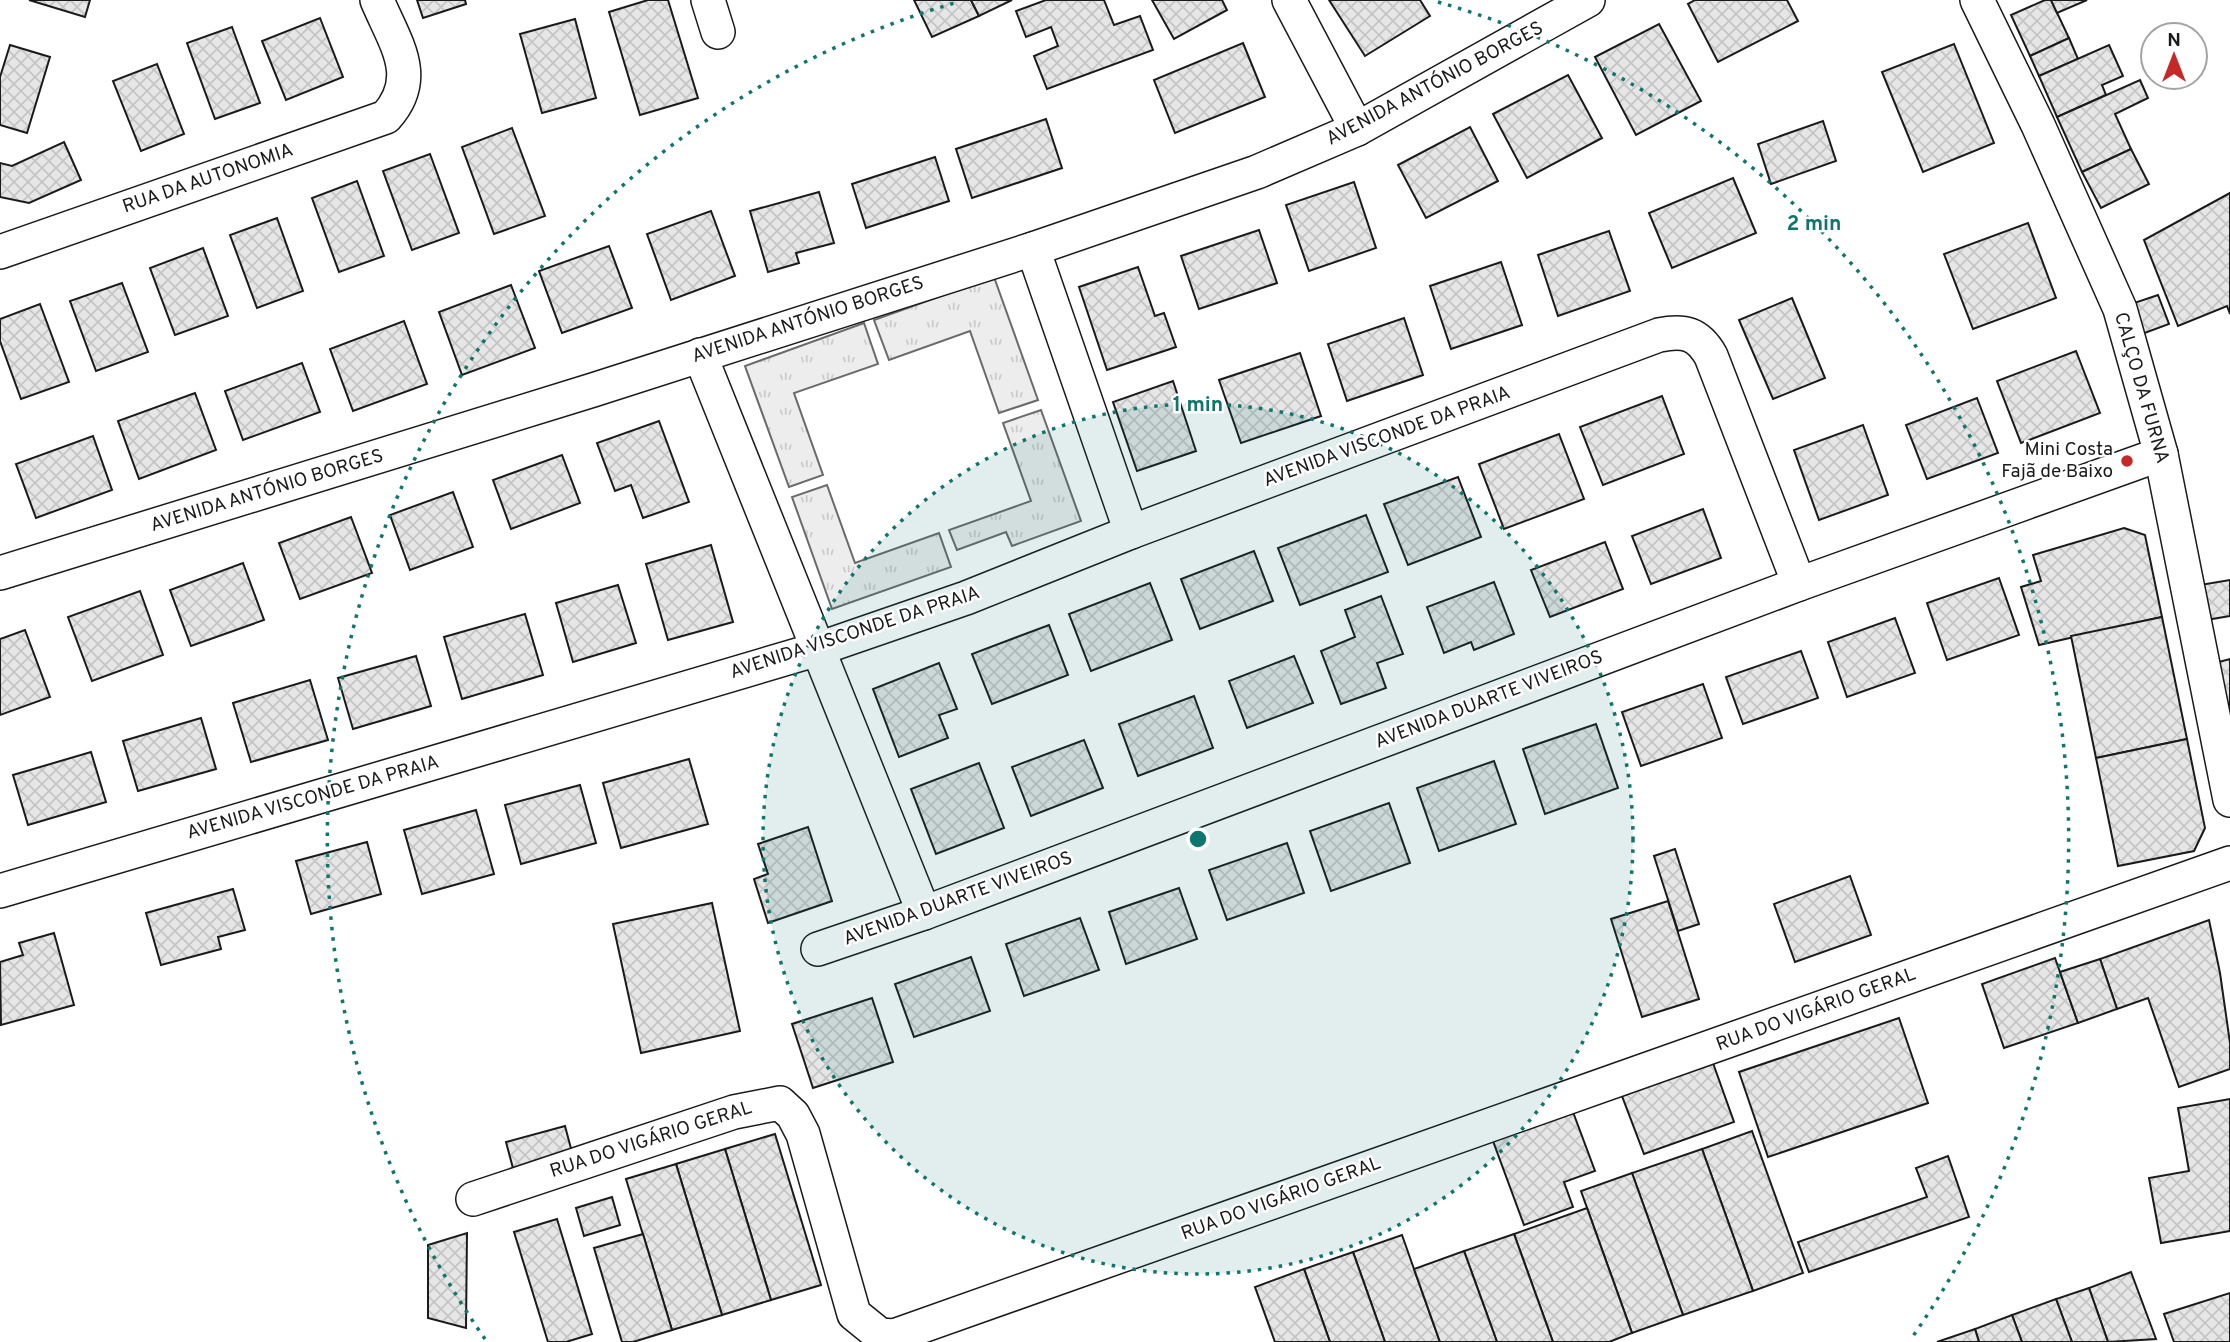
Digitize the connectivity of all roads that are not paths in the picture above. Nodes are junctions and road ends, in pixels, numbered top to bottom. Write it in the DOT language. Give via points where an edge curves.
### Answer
graph roads {
  1 [pos="377,0"];
  2 [pos="708,0"];
  3 [pos="1289,0"];
  4 [pos="1588,0"];
  5 [pos="1977,0"];
  6 [pos="718,32"];
  7 [pos="1357,129"];
  8 [pos="1033,249"];
  9 [pos="0,252"];
  10 [pos="700,355"];
  11 [pos="2161,454"];
  12 [pos="1131,532"];
  13 [pos="0,573"];
  14 [pos="1799,584"];
  15 [pos="818,649"];
  16 [pos="2230,800"];
  17 [pos="2230,863"];
  18 [pos="0,891"];
  19 [pos="923,913"];
  20 [pos="817,949"];
  21 [pos="473,1199"];
  1 -- 9 [label="street, RUA DA AUTONOMIA" via="405,70 404,91 386,117"];
  2 -- 6 [label="street"];
  3 -- 7 [label="street"];
  4 -- 7 [label="street, AVENIDA ANTÓNIO BORGES"];
  5 -- 11 [label="street, CALÇO DA FURNA" via="2120,309"];
  7 -- 8 [label="street, AVENIDA ANTÓNIO BORGES" via="1257,172"];
  8 -- 10 [label="street, AVENIDA ANTÓNIO BORGES"];
  8 -- 12 [label="street"];
  10 -- 13 [label="street, AVENIDA ANTÓNIO BORGES"];
  10 -- 15 [label="street"];
  11 -- 14 [label="street, AVENIDA DUARTE VIVEIROS"];
  11 -- 16 [label="street, CALÇO DA FURNA"];
  12 -- 14 [label="street, AVENIDA VISCONDE DA PRAIA" via="1679,331 1694,335 1711,356"];
  12 -- 15 [label="street, AVENIDA VISCONDE DA PRAIA" via="966,598"];
  14 -- 19 [label="street, AVENIDA DUARTE VIVEIROS"];
  15 -- 18 [label="street, AVENIDA VISCONDE DA PRAIA"];
  15 -- 19 [label="street"];
  17 -- 21 [label="street, RUA DO VIGÁRIO GERAL" via="894,1336 880,1335 855,1314 803,1134 780,1103 734,1112"];
  19 -- 20 [label="street, AVENIDA DUARTE VIVEIROS"];
}
